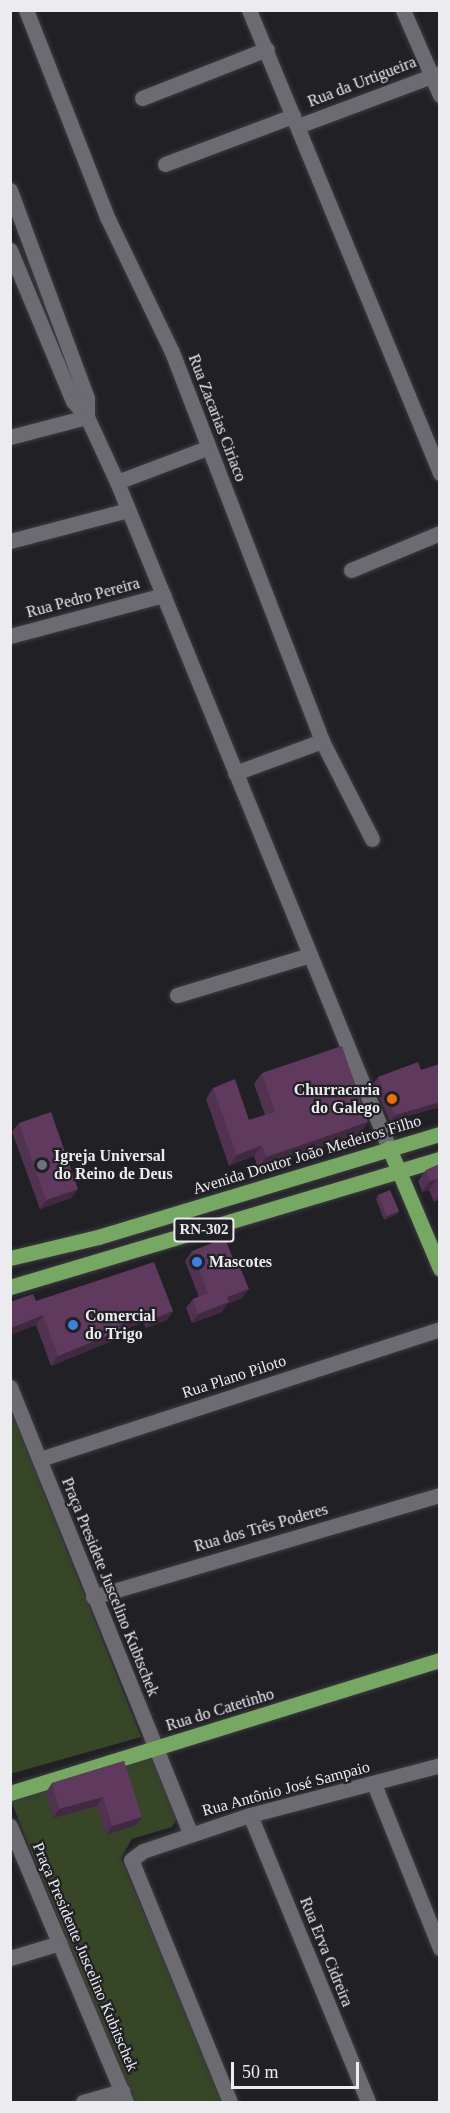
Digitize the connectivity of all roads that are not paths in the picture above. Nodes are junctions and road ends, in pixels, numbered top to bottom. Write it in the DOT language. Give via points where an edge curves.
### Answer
graph roads {
  1 [pos="26,10"];
  2 [pos="249,10"];
  3 [pos="403,10"];
  4 [pos="267,49"];
  5 [pos="436,74"];
  6 [pos="440,95"];
  7 [pos="142,98"];
  8 [pos="296,121"];
  9 [pos="165,164"];
  10 [pos="10,190"];
  11 [pos="16,218"];
  12 [pos="10,250"];
  13 [pos="87,417"];
  14 [pos="10,437"];
  15 [pos="207,448"];
  16 [pos="440,473"];
  17 [pos="117,482"];
  18 [pos="128,510"];
  19 [pos="440,533"];
  20 [pos="10,541"];
  21 [pos="351,570"];
  22 [pos="164,595"];
  23 [pos="10,636"];
  24 [pos="322,741"];
  25 [pos="236,773"];
  26 [pos="372,839"];
  27 [pos="310,955"];
  28 [pos="177,995"];
  29 [pos="440,1134"];
  30 [pos="389,1149"];
  31 [pos="440,1159"];
  32 [pos="398,1172"];
  33 [pos="18,1256"];
  34 [pos="440,1269"];
  35 [pos="10,1278"];
  36 [pos="10,1287"];
  37 [pos="440,1329"];
  38 [pos="10,1387"];
  39 [pos="40,1459"];
  40 [pos="440,1495"];
  41 [pos="93,1597"];
  42 [pos="440,1660"];
  43 [pos="156,1748"];
  44 [pos="440,1766"];
  45 [pos="374,1784"];
  46 [pos="10,1793"];
  47 [pos="250,1815"];
  48 [pos="10,1826"];
  49 [pos="191,1834"];
  50 [pos="60,1943"];
  51 [pos="440,1948"];
  52 [pos="10,1958"];
  53 [pos="124,2097"];
  54 [pos="83,2103"];
  55 [pos="230,2103"];
  56 [pos="368,2103"];
  1 -- 15 [label="street, Rua Zacarias Ciriaco" via="92,182 172,352"];
  2 -- 4 [label="street"];
  3 -- 5 [label="street"];
  4 -- 7 [label="street"];
  4 -- 8 [label="street"];
  5 -- 6 [label="street"];
  5 -- 8 [label="street, Rua da Urtigueira"];
  8 -- 9 [label="street, Rua da Urtigueira"];
  8 -- 16 [label="street"];
  10 -- 11 [label="street"];
  11 -- 13 [label="street" via="87,398"];
  12 -- 13 [label="street" via="73,401"];
  13 -- 14 [label="street"];
  13 -- 17 [label="street"];
  15 -- 17 [label="street"];
  15 -- 24 [label="street, Rua Zacarias Ciriaco" via="251,549"];
  17 -- 18 [label="street"];
  18 -- 20 [label="street"];
  18 -- 22 [label="street"];
  19 -- 21 [label="street"];
  22 -- 23 [label="street, Rua Pedro Pereira"];
  22 -- 25 [label="street"];
  24 -- 25 [label="street"];
  24 -- 26 [label="street, Rua Zacarias Ciriaco"];
  25 -- 27 [label="street"];
  27 -- 28 [label="street"];
  27 -- 30 [label="street"];
  29 -- 30 [label="main road, Avenida Doutor João Medeiros Filho / RN-302"];
  30 -- 32 [label="main road"];
  30 -- 33 [label="main road, Avenida Doutor João Medeiros Filho / RN-302" via="98,1237"];
  31 -- 32 [label="main road, RN-302"];
  32 -- 34 [label="main road"];
  32 -- 36 [label="main road, RN-302"];
  33 -- 35 [label="main road" via="29,1268"];
  37 -- 39 [label="street, Rua Plano Piloto"];
  38 -- 39 [label="street, Praça Presidete Juscelino Kubtschek"];
  39 -- 41 [label="street, Praça Presidete Juscelino Kubtschek"];
  40 -- 41 [label="street, Rua dos Três Poderes"];
  41 -- 43 [label="street, Praça Presidete Juscelino Kubtschek"];
  42 -- 43 [label="main road, Rua do Catetinho"];
  43 -- 46 [label="main road, Rua do Catetinho"];
  43 -- 49 [label="street, Praça Presidete Juscelino Kubtschek"];
  44 -- 45 [label="street, Rua Antônio José Sampaio"];
  45 -- 47 [label="street, Rua Antônio José Sampaio"];
  45 -- 51 [label="street"];
  47 -- 49 [label="street, Rua Antônio José Sampaio"];
  47 -- 56 [label="street, Rua Erva Cidreira"];
  48 -- 50 [label="street, Praça Presidente Juscelino Kubitschek"];
  49 -- 55 [label="street, Rua Antônio José Sampaio" via="143,1851 131,1860 131,1868"];
  50 -- 52 [label="street"];
  50 -- 53 [label="street, Praça Presidente Juscelino Kubitschek"];
  53 -- 54 [label="street"];
}
